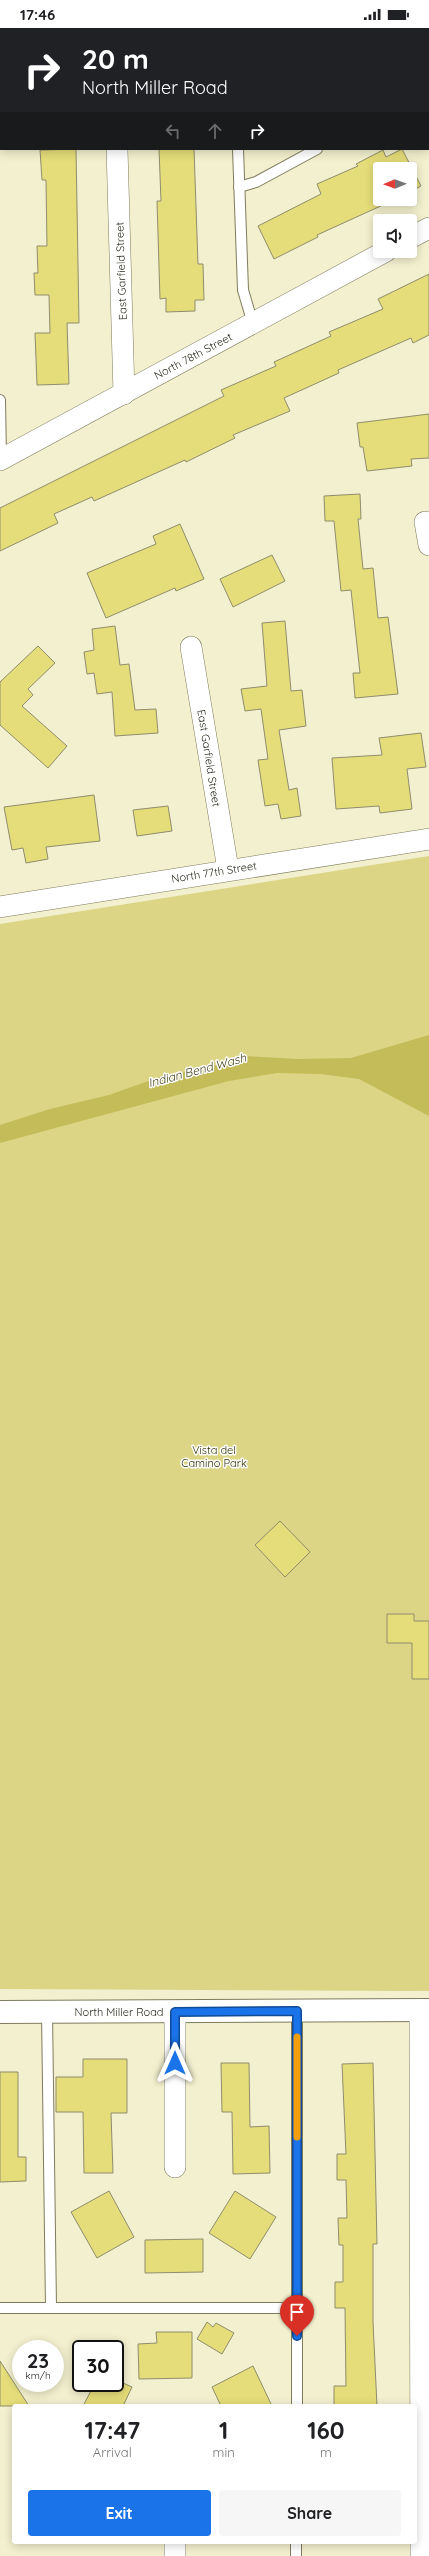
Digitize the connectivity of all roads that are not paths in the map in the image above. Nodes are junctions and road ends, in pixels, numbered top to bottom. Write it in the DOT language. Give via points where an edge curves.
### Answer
graph roads {
  1 [pos="117,150"];
  2 [pos="238,150"];
  3 [pos="315,150"];
  4 [pos="239,188"];
  5 [pos="429,228"];
  6 [pos="417,234"];
  7 [pos="373,258"];
  8 [pos="253,324"];
  9 [pos="124,394"];
  10 [pos="0,400"];
  11 [pos="1,459"];
  12 [pos="425,522"];
  13 [pos="429,545"];
  14 [pos="191,647"];
  15 [pos="429,839"];
  16 [pos="228,869"];
  17 [pos="0,907"];
  18 [pos="424,2010"];
  19 [pos="297,2011"];
  20 [pos="0,2012"];
  21 [pos="48,2012"];
  22 [pos="175,2012"];
  23 [pos="175,2167"];
  24 [pos="0,2308"];
  25 [pos="50,2308"];
  26 [pos="297,2308"];
  27 [pos="297,2404"];
  28 [pos="175,2544"];
  29 [pos="296,2544"];
  30 [pos="175,2556"];
  31 [pos="296,2556"];
  32 [pos="421,2556"];
  1 -- 9 [label="street, East Garfield Street"];
  2 -- 4 [label="lane"];
  3 -- 4 [label="lane" via="256,182"];
  4 -- 8 [label="lane" via="242,290"];
  5 -- 6 [label="street"];
  7 -- 8 [label="street, North 78th Street"];
  8 -- 9 [label="street, North 78th Street"];
  9 -- 11 [label="street, North 78th Street"];
  10 -- 11 [label="lane"];
  12 -- 13 [label="street"];
  14 -- 16 [label="street, East Garfield Street"];
  15 -- 16 [label="street, North 77th Street"];
  16 -- 17 [label="street, North 77th Street"];
  18 -- 19 [label="street, North Miller Road"];
  18 -- 32 [label="street"];
  19 -- 22 [label="street, North Miller Road"];
  19 -- 26 [label="lane"];
  20 -- 21 [label="street, North Miller Road"];
  21 -- 22 [label="street, North Miller Road"];
  21 -- 25 [label="lane"];
  22 -- 23 [label="street"];
  24 -- 25 [label="lane"];
  25 -- 26 [label="lane"];
  26 -- 27 [label="lane"];
  28 -- 30 [label="street"];
  29 -- 31 [label="lane"];
}
